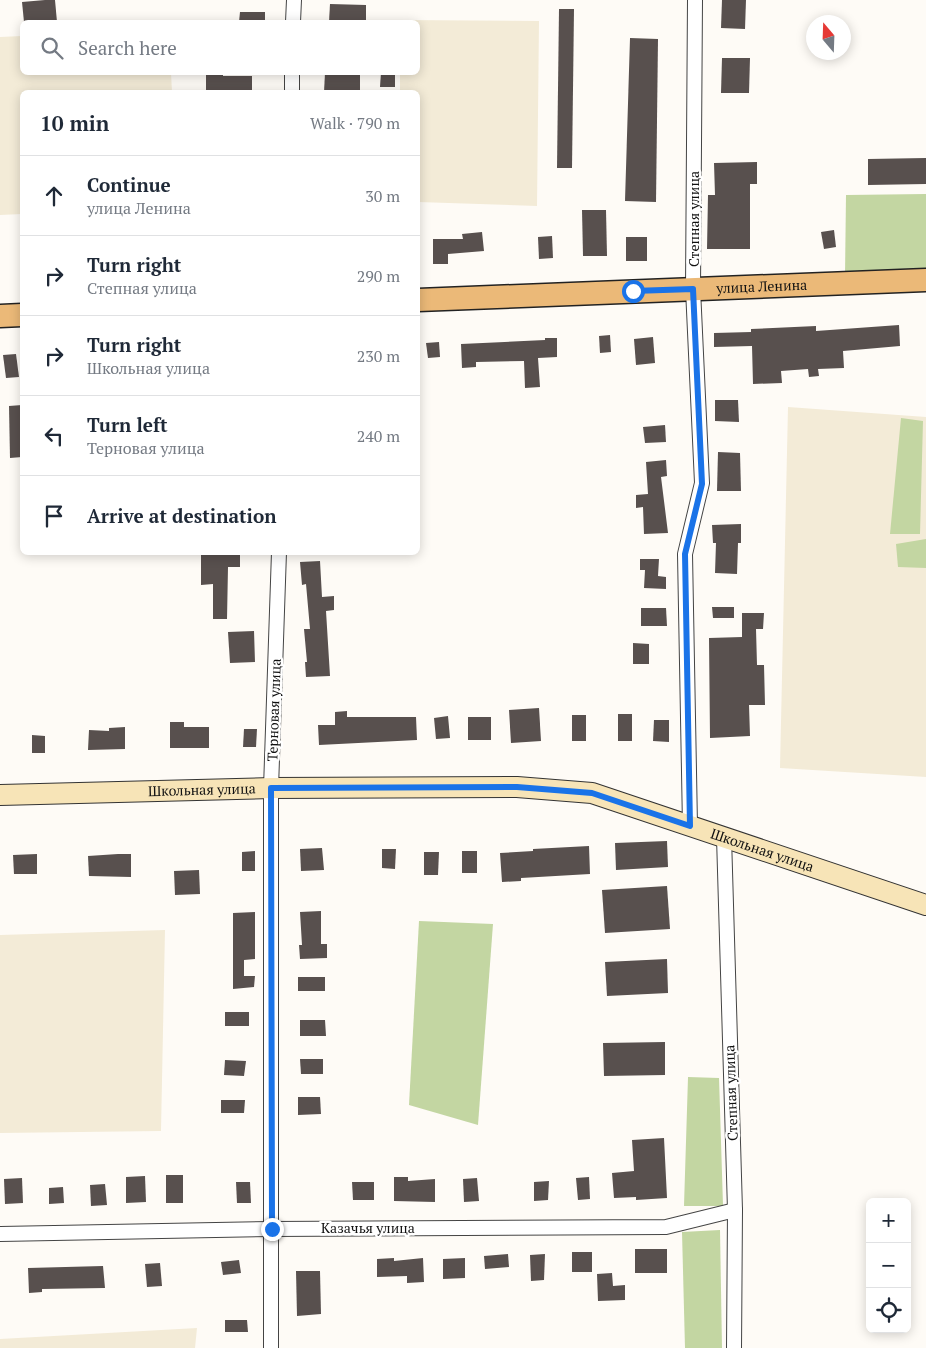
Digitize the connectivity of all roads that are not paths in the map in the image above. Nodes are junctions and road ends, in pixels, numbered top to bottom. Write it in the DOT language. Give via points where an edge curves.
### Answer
graph roads {
  1 [pos="294,0"];
  2 [pos="694,0"];
  3 [pos="293,20"];
  4 [pos="292,75"];
  5 [pos="292,90"];
  6 [pos="926,280"];
  7 [pos="693,289"];
  8 [pos="420,300"];
  9 [pos="20,315"];
  10 [pos="0,316"];
  11 [pos="279,555"];
  12 [pos="271,788"];
  13 [pos="0,795"];
  14 [pos="690,826"];
  15 [pos="724,838"];
  16 [pos="926,905"];
  17 [pos="735,1210"];
  18 [pos="272,1229"];
  19 [pos="0,1234"];
  20 [pos="271,1348"];
  21 [pos="734,1348"];
  1 -- 3 [label="street"];
  2 -- 7 [label="street, Степная улица"];
  4 -- 5 [label="street"];
  6 -- 7 [label="main road, улица Ленина"];
  7 -- 8 [label="main road, улица Ленина"];
  7 -- 14 [label="street, Степная улица" via="702,484 685,554"];
  9 -- 10 [label="main road"];
  11 -- 12 [label="street, Терновая улица"];
  12 -- 13 [label="street, Школьная улица"];
  12 -- 14 [label="street, Школьная улица" via="517,787 583,792"];
  12 -- 18 [label="street, Терновая улица"];
  14 -- 15 [label="street, Школьная улица"];
  15 -- 16 [label="street, Школьная улица"];
  15 -- 17 [label="street, Степная улица"];
  17 -- 18 [label="street, Казачья улица" via="666,1227"];
  17 -- 21 [label="street, Степная улица"];
  18 -- 19 [label="street, Казачья улица"];
  18 -- 20 [label="street, Терновая улица"];
}
